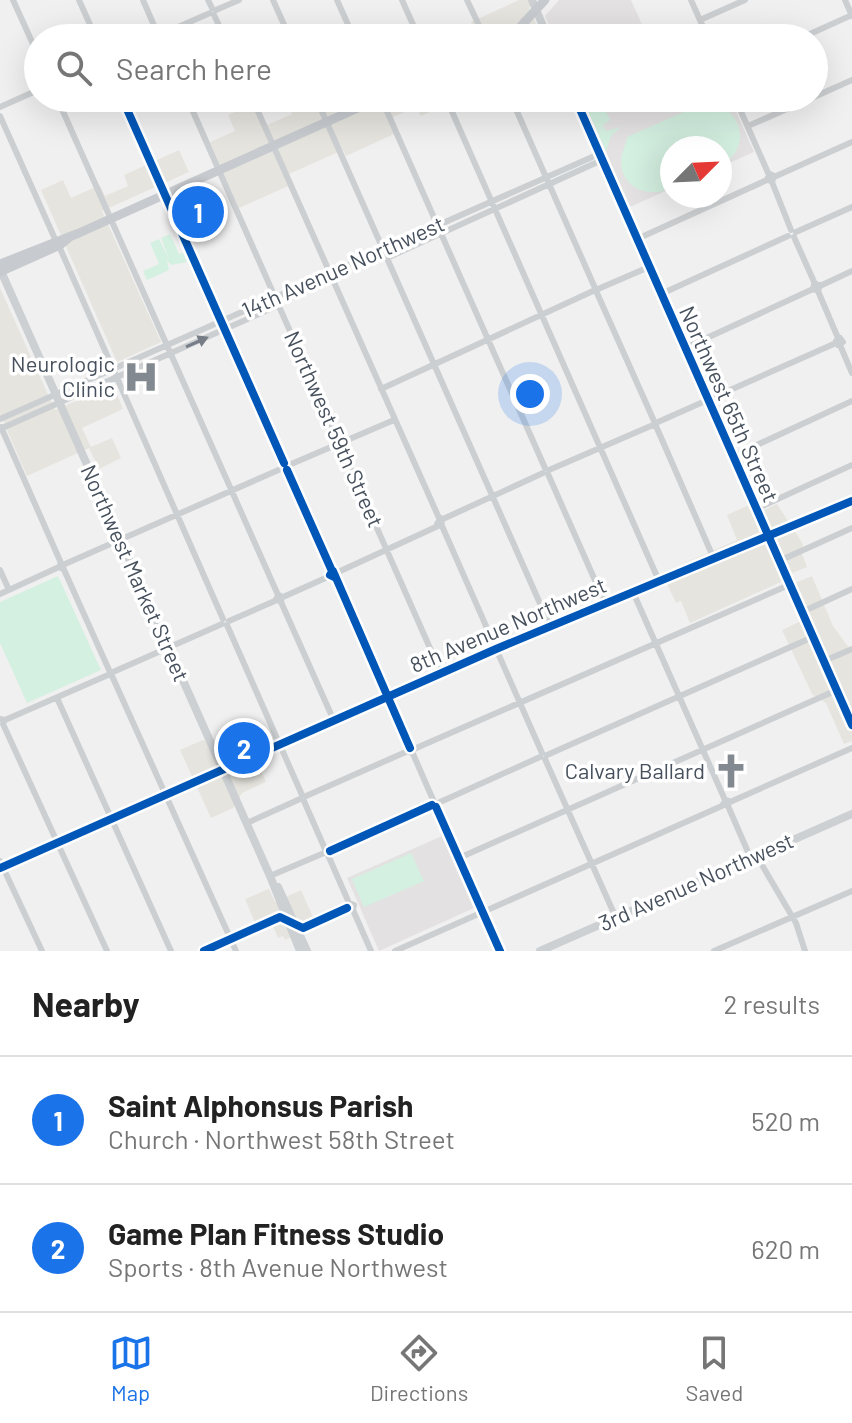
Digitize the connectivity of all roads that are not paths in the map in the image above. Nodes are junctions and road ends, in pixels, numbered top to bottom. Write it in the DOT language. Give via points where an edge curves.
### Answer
graph roads {
  1 [pos="13,0"];
  2 [pos="79,0"];
  3 [pos="143,0"];
  4 [pos="208,0"];
  5 [pos="239,0"];
  6 [pos="273,0"];
  7 [pos="337,0"];
  8 [pos="402,0"];
  9 [pos="467,0"];
  10 [pos="545,0"];
  11 [pos="691,0"];
  12 [pos="745,0"];
  13 [pos="845,0"];
  14 [pos="534,5"];
  15 [pos="213,11"];
  16 [pos="852,16"];
  17 [pos="700,20"];
  18 [pos="24,24"];
  19 [pos="90,24"];
  20 [pos="152,24"];
  21 [pos="185,24"];
  22 [pos="219,24"];
  23 [pos="284,24"];
  24 [pos="348,24"];
  25 [pos="413,24"];
  26 [pos="478,24"];
  27 [pos="520,24"];
  28 [pos="543,24"];
  29 [pos="702,24"];
  30 [pos="828,26"];
  31 [pos="852,80"];
  32 [pos="828,91"];
  33 [pos="24,96"];
  34 [pos="0,107"];
  35 [pos="63,112"];
  36 [pos="128,112"];
  37 [pos="193,112"];
  38 [pos="258,112"];
  39 [pos="322,112"];
  40 [pos="350,112"];
  41 [pos="387,112"];
  42 [pos="452,112"];
  43 [pos="517,112"];
  44 [pos="581,112"];
  45 [pos="742,112"];
  46 [pos="780,112"];
  47 [pos="0,116"];
  48 [pos="327,122"];
  49 [pos="748,126"];
  50 [pos="852,142"];
  51 [pos="274,146"];
  52 [pos="601,157"];
  53 [pos="219,170"];
  54 [pos="770,178"];
  55 [pos="547,181"];
  56 [pos="165,195"];
  57 [pos="493,206"];
  58 [pos="852,207"];
  59 [pos="111,219"];
  60 [pos="439,230"];
  61 [pos="792,234"];
  62 [pos="637,239"];
  63 [pos="57,243"];
  64 [pos="383,250"];
  65 [pos="387,258"];
  66 [pos="649,267"];
  67 [pos="0,269"];
  68 [pos="852,271"];
  69 [pos="329,273"];
  70 [pos="816,287"];
  71 [pos="596,290"];
  72 [pos="661,294"];
  73 [pos="275,297"];
  74 [pos="279,305"];
  75 [pos="542,315"];
  76 [pos="221,321"];
  77 [pos="225,329"];
  78 [pos="852,336"];
  79 [pos="488,340"];
  80 [pos="839,342"];
  81 [pos="168,345"];
  82 [pos="685,348"];
  83 [pos="171,353"];
  84 [pos="435,365"];
  85 [pos="113,369"];
  86 [pos="852,373"];
  87 [pos="117,378"];
  88 [pos="381,389"];
  89 [pos="58,399"];
  90 [pos="709,401"];
  91 [pos="852,401"];
  92 [pos="394,420"];
  93 [pos="655,423"];
  94 [pos="0,425"];
  95 [pos="340,443"];
  96 [pos="601,448"];
  97 [pos="733,456"];
  98 [pos="852,465"];
  99 [pos="286,467"];
  100 [pos="546,472"];
  101 [pos="232,490"];
  102 [pos="493,496"];
  103 [pos="852,498"];
  104 [pos="756,509"];
  105 [pos="178,514"];
  106 [pos="440,522"];
  107 [pos="852,528"];
  108 [pos="768,536"];
  109 [pos="120,540"];
  110 [pos="388,551"];
  111 [pos="714,559"];
  112 [pos="779,561"];
  113 [pos="62,566"];
  114 [pos="0,570"];
  115 [pos="333,574"];
  116 [pos="659,581"];
  117 [pos="789,585"];
  118 [pos="852,589"];
  119 [pos="9,590"];
  120 [pos="633,592"];
  121 [pos="0,594"];
  122 [pos="280,598"];
  123 [pos="605,603"];
  124 [pos="802,612"];
  125 [pos="225,622"];
  126 [pos="550,626"];
  127 [pos="813,637"];
  128 [pos="656,644"];
  129 [pos="168,647"];
  130 [pos="496,649"];
  131 [pos="852,649"];
  132 [pos="824,661"];
  133 [pos="110,673"];
  134 [pos="441,673"];
  135 [pos="837,690"];
  136 [pos="679,696"];
  137 [pos="388,697"];
  138 [pos="57,698"];
  139 [pos="520,703"];
  140 [pos="849,710"];
  141 [pos="1,721"];
  142 [pos="334,721"];
  143 [pos="852,725"];
  144 [pos="279,744"];
  145 [pos="852,748"];
  146 [pos="411,750"];
  147 [pos="703,750"];
  148 [pos="544,756"];
  149 [pos="222,770"];
  150 [pos="166,795"];
  151 [pos="303,798"];
  152 [pos="726,803"];
  153 [pos="435,804"];
  154 [pos="568,810"];
  155 [pos="852,814"];
  156 [pos="112,819"];
  157 [pos="247,823"];
  158 [pos="58,843"];
  159 [pos="327,852"];
  160 [pos="459,858"];
  161 [pos="752,858"];
  162 [pos="592,864"];
  163 [pos="1,865"];
  164 [pos="270,876"];
  165 [pos="852,891"];
  166 [pos="350,907"];
  167 [pos="483,912"];
  168 [pos="284,915"];
  169 [pos="792,916"];
  170 [pos="616,918"];
  171 [pos="299,930"];
  172 [pos="231,939"];
  173 [pos="302,949"];
  174 [pos="42,951"];
  175 [pos="107,951"];
  176 [pos="171,951"];
  177 [pos="204,951"];
  178 [pos="236,951"];
  179 [pos="371,951"];
  180 [pos="395,951"];
  181 [pos="500,951"];
  182 [pos="540,951"];
  183 [pos="714,951"];
  184 [pos="805,951"];
  1 -- 18 [label="street"];
  2 -- 19 [label="street"];
  3 -- 20 [label="street"];
  4 -- 15 [label="street"];
  5 -- 15 [label="street"];
  6 -- 23 [label="street"];
  7 -- 24 [label="street"];
  8 -- 25 [label="street"];
  9 -- 26 [label="street"];
  10 -- 14 [label="main road"];
  11 -- 17 [label="street"];
  12 -- 17 [label="street"];
  13 -- 16 [label="street"];
  14 -- 27 [label="main road"];
  14 -- 28 [label="main road"];
  15 -- 21 [label="street"];
  15 -- 22 [label="street"];
  16 -- 30 [label="street"];
  17 -- 29 [label="street"];
  31 -- 32 [label="street"];
  33 -- 34 [label="street"];
  35 -- 59 [label="street"];
  36 -- 56 [label="street"];
  37 -- 53 [label="street, Northwest 59th Street"];
  38 -- 51 [label="street"];
  39 -- 48 [label="street"];
  40 -- 48 [label="main road"];
  41 -- 60 [label="street"];
  42 -- 57 [label="street"];
  43 -- 55 [label="street"];
  44 -- 52 [label="main road, Northwest 65th Street"];
  45 -- 49 [label="street"];
  46 -- 49 [label="street"];
  47 -- 63 [label="street"];
  48 -- 51 [label="main road"];
  48 -- 64 [label="street"];
  49 -- 54 [label="street"];
  50 -- 54 [label="street"];
  51 -- 53 [label="main road"];
  51 -- 69 [label="street"];
  52 -- 55 [label="street, 14th Avenue Northwest"];
  52 -- 62 [label="main road, Northwest 65th Street"];
  53 -- 56 [label="main road"];
  53 -- 73 [label="street, Northwest 59th Street"];
  54 -- 61 [label="street"];
  54 -- 62 [label="street"];
  55 -- 57 [label="street, 14th Avenue Northwest"];
  55 -- 71 [label="street"];
  56 -- 59 [label="main road"];
  56 -- 76 [label="street"];
  57 -- 60 [label="street, 14th Avenue Northwest"];
  57 -- 75 [label="street"];
  58 -- 61 [label="street"];
  59 -- 63 [label="main road"];
  59 -- 81 [label="street"];
  60 -- 64 [label="street, 14th Avenue Northwest"];
  60 -- 65 [label="street, 14th Avenue Northwest"];
  60 -- 79 [label="street"];
  61 -- 70 [label="street"];
  61 -- 72 [label="street"];
  62 -- 66 [label="main road, Northwest 65th Street"];
  63 -- 67 [label="main road"];
  63 -- 85 [label="street"];
  64 -- 65 [label="street"];
  64 -- 69 [label="street, 14th Avenue Northwest"];
  65 -- 84 [label="street"];
  66 -- 71 [label="street"];
  66 -- 72 [label="main road, Northwest 65th Street"];
  67 -- 89 [label="main road, Northwest Market Street"];
  68 -- 70 [label="street"];
  69 -- 73 [label="street, 14th Avenue Northwest"];
  69 -- 88 [label="street"];
  70 -- 80 [label="street"];
  70 -- 82 [label="street"];
  71 -- 75 [label="street"];
  71 -- 93 [label="street"];
  72 -- 82 [label="main road, Northwest 65th Street"];
  73 -- 74 [label="street, Northwest 59th Street"];
  73 -- 76 [label="street, 14th Avenue Northwest"];
  74 -- 77 [label="street, 14th Avenue Northwest"];
  74 -- 95 [label="street, Northwest 59th Street"];
  75 -- 79 [label="street"];
  75 -- 96 [label="street"];
  76 -- 77 [label="street"];
  76 -- 81 [label="street, 14th Avenue Northwest"];
  83 -- 77 [label="street, 14th Avenue Northwest, one-way"];
  77 -- 99 [label="street"];
  78 -- 80 [label="street"];
  79 -- 84 [label="street"];
  79 -- 100 [label="street"];
  80 -- 86 [label="street"];
  80 -- 90 [label="street"];
  81 -- 83 [label="street"];
  81 -- 85 [label="street, 14th Avenue Northwest"];
  82 -- 90 [label="main road, Northwest 65th Street"];
  83 -- 87 [label="street, 14th Avenue Northwest"];
  83 -- 101 [label="street"];
  84 -- 88 [label="street"];
  84 -- 102 [label="street"];
  85 -- 87 [label="street"];
  85 -- 89 [label="street, 14th Avenue Northwest"];
  87 -- 89 [label="street, 14th Avenue Northwest"];
  87 -- 105 [label="street"];
  88 -- 92 [label="street"];
  89 -- 94 [label="street, 14th Avenue Northwest"];
  89 -- 109 [label="main road, Northwest Market Street"];
  90 -- 93 [label="street"];
  90 -- 97 [label="main road, Northwest 65th Street"];
  91 -- 97 [label="street"];
  92 -- 95 [label="street"];
  92 -- 106 [label="street"];
  93 -- 96 [label="street"];
  93 -- 111 [label="street"];
  94 -- 113 [label="street"];
  95 -- 99 [label="street"];
  95 -- 110 [label="street, Northwest 59th Street"];
  96 -- 100 [label="street"];
  96 -- 116 [label="street"];
  97 -- 104 [label="main road, Northwest 65th Street"];
  98 -- 104 [label="street"];
  99 -- 101 [label="street"];
  99 -- 115 [label="street"];
  100 -- 102 [label="street"];
  100 -- 123 [label="street"];
  101 -- 105 [label="street"];
  101 -- 122 [label="street"];
  102 -- 106 [label="street"];
  102 -- 126 [label="street"];
  103 -- 108 [label="main road, 8th Avenue Northwest"];
  104 -- 108 [label="main road, Northwest 65th Street"];
  105 -- 109 [label="street"];
  105 -- 125 [label="street"];
  106 -- 110 [label="street"];
  106 -- 130 [label="street"];
  107 -- 112 [label="street"];
  108 -- 111 [label="main road, 8th Avenue Northwest"];
  108 -- 112 [label="main road, Northwest 65th Street"];
  109 -- 113 [label="street"];
  109 -- 129 [label="main road, Northwest Market Street"];
  110 -- 115 [label="street"];
  110 -- 134 [label="street, Northwest 59th Street"];
  111 -- 116 [label="main road, 8th Avenue Northwest"];
  112 -- 117 [label="main road, Northwest 65th Street"];
  113 -- 119 [label="street"];
  113 -- 133 [label="street"];
  114 -- 119 [label="street"];
  115 -- 122 [label="street"];
  115 -- 137 [label="street"];
  116 -- 120 [label="main road, 8th Avenue Northwest"];
  117 -- 124 [label="main road, Northwest 65th Street"];
  117 -- 128 [label="street"];
  118 -- 124 [label="street"];
  119 -- 121 [label="street"];
  120 -- 123 [label="main road, 8th Avenue Northwest"];
  120 -- 128 [label="street"];
  122 -- 125 [label="street"];
  122 -- 142 [label="street"];
  123 -- 126 [label="main road, 8th Avenue Northwest"];
  124 -- 127 [label="main road, Northwest 65th Street"];
  125 -- 129 [label="street"];
  125 -- 144 [label="street"];
  126 -- 130 [label="main road, 8th Avenue Northwest"];
  127 -- 132 [label="main road, Northwest 65th Street"];
  127 -- 136 [label="street"];
  128 -- 136 [label="street"];
  128 -- 139 [label="street"];
  129 -- 133 [label="street"];
  129 -- 149 [label="main road, Northwest Market Street"];
  130 -- 134 [label="main road, 8th Avenue Northwest"];
  130 -- 139 [label="street"];
  131 -- 132 [label="street"];
  132 -- 135 [label="main road, Northwest 65th Street"];
  133 -- 138 [label="street"];
  133 -- 150 [label="street"];
  134 -- 137 [label="main road, 8th Avenue Northwest"];
  135 -- 140 [label="main road, Northwest 65th Street"];
  135 -- 147 [label="street"];
  136 -- 147 [label="street"];
  136 -- 148 [label="street"];
  137 -- 142 [label="main road, 8th Avenue Northwest"];
  137 -- 146 [label="street"];
  138 -- 141 [label="street"];
  138 -- 156 [label="street"];
  139 -- 146 [label="street"];
  139 -- 148 [label="street"];
  140 -- 143 [label="main road, Northwest 65th Street"];
  141 -- 158 [label="street"];
  142 -- 144 [label="main road, 8th Avenue Northwest"];
  144 -- 149 [label="main road, 8th Avenue Northwest"];
  144 -- 151 [label="street"];
  145 -- 152 [label="street"];
  146 -- 151 [label="street"];
  146 -- 153 [label="street"];
  147 -- 152 [label="street"];
  147 -- 154 [label="street"];
  148 -- 153 [label="street"];
  148 -- 154 [label="street"];
  149 -- 150 [label="main road, 8th Avenue Northwest"];
  149 -- 157 [label="main road, Northwest Market Street"];
  150 -- 156 [label="main road, 8th Avenue Northwest"];
  150 -- 172 [label="street"];
  151 -- 157 [label="street"];
  151 -- 159 [label="street"];
  152 -- 161 [label="street"];
  152 -- 162 [label="street"];
  153 -- 159 [label="street"];
  153 -- 160 [label="street"];
  154 -- 160 [label="street"];
  154 -- 162 [label="street"];
  155 -- 161 [label="main road, 3rd Avenue Northwest"];
  156 -- 158 [label="main road, 8th Avenue Northwest"];
  156 -- 176 [label="street"];
  157 -- 164 [label="main road, Northwest Market Street"];
  158 -- 163 [label="main road, 8th Avenue Northwest"];
  158 -- 175 [label="street"];
  159 -- 164 [label="street"];
  159 -- 166 [label="street"];
  160 -- 167 [label="street"];
  161 -- 169 [label="street" via="762,865"];
  161 -- 170 [label="main road, 3rd Avenue Northwest"];
  162 -- 167 [label="street"];
  162 -- 170 [label="street"];
  163 -- 174 [label="street"];
  164 -- 168 [label="main road, Northwest Market Street"];
  164 -- 171 [label="main road, Northwest Market Street"];
  165 -- 169 [label="street"];
  166 -- 171 [label="street"];
  166 -- 179 [label="street"];
  167 -- 180 [label="street"];
  167 -- 181 [label="street"];
  168 -- 172 [label="street"];
  168 -- 173 [label="main road, Northwest Market Street"];
  169 -- 183 [label="street"];
  169 -- 184 [label="street"];
  170 -- 182 [label="main road, 3rd Avenue Northwest"];
  171 -- 173 [label="main road, Northwest Market Street"];
  172 -- 177 [label="street"];
  172 -- 178 [label="street"];
}
